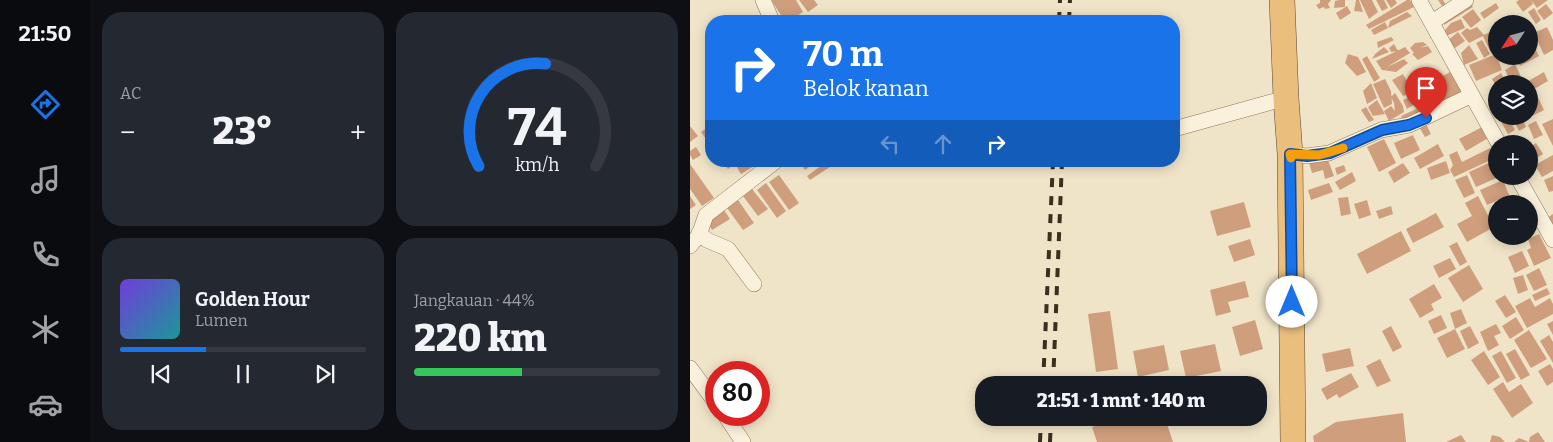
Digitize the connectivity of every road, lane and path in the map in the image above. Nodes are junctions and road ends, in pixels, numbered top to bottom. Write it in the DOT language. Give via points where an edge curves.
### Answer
graph roads {
  1 [pos="763,0"];
  2 [pos="1282,0"];
  3 [pos="1419,0"];
  4 [pos="1466,0"];
  5 [pos="769,15"];
  6 [pos="1432,22"];
  7 [pos="1472,95"];
  8 [pos="1286,98"];
  9 [pos="1180,127"];
  10 [pos="1494,135"];
  11 [pos="1290,154"];
  12 [pos="768,167"];
  13 [pos="1522,185"];
  14 [pos="700,234"];
  15 [pos="1553,240"];
  16 [pos="690,246"];
  17 [pos="754,284"];
  18 [pos="690,368"];
  19 [pos="705,388"];
  20 [pos="732,426"];
  21 [pos="743,442"];
  22 [pos="1293,442"];
  1 -- 5 [label="street"];
  2 -- 8 [label="highway"];
  3 -- 6 [label="street"];
  4 -- 6 [label="street"];
  6 -- 7 [label="street"];
  7 -- 10 [label="street"];
  7 -- 11 [label="street" via="1409,125 1382,130 1330,153"];
  8 -- 9 [label="street"];
  8 -- 11 [label="highway"];
  11 -- 22 [label="highway"];
  12 -- 14 [label="street" via="706,215"];
  13 -- 15 [label="street"];
  14 -- 16 [label="street"];
  14 -- 17 [label="street" via="728,249"];
  18 -- 19 [label="street"];
  20 -- 21 [label="street"];
}
